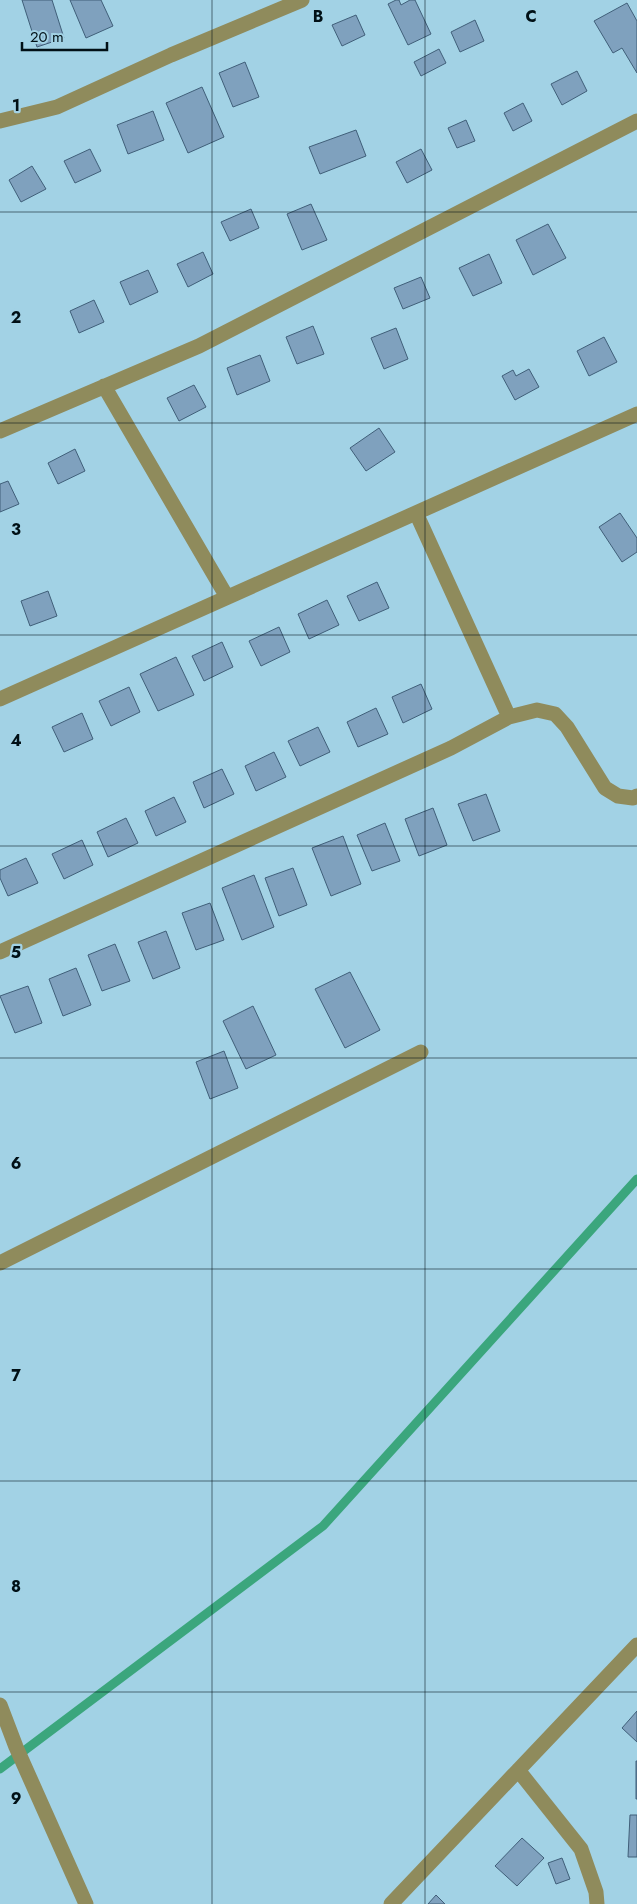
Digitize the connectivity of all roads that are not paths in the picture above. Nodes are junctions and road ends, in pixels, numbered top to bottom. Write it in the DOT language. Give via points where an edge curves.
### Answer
graph roads {
  1 [pos="302,0"];
  2 [pos="0,121"];
  3 [pos="637,121"];
  4 [pos="104,386"];
  5 [pos="637,414"];
  6 [pos="0,431"];
  7 [pos="416,515"];
  8 [pos="227,597"];
  9 [pos="0,699"];
  10 [pos="509,717"];
  11 [pos="637,796"];
  12 [pos="0,952"];
  13 [pos="421,1052"];
  14 [pos="0,1263"];
  15 [pos="637,1645"];
  16 [pos="0,1705"];
  17 [pos="518,1770"];
  18 [pos="86,1904"];
  19 [pos="392,1904"];
  20 [pos="597,1904"];
  1 -- 2 [label="street" via="58,107"];
  3 -- 4 [label="street" via="199,346"];
  4 -- 6 [label="street"];
  4 -- 8 [label="street"];
  5 -- 7 [label="street"];
  7 -- 8 [label="street"];
  7 -- 10 [label="street"];
  8 -- 9 [label="street"];
  10 -- 11 [label="street" via="537,710 555,714 567,727 604,788 618,796"];
  10 -- 12 [label="street" via="450,748"];
  13 -- 14 [label="street"];
  15 -- 17 [label="street"];
  16 -- 18 [label="street"];
  17 -- 19 [label="street"];
  17 -- 20 [label="street" via="581,1849"];
}
